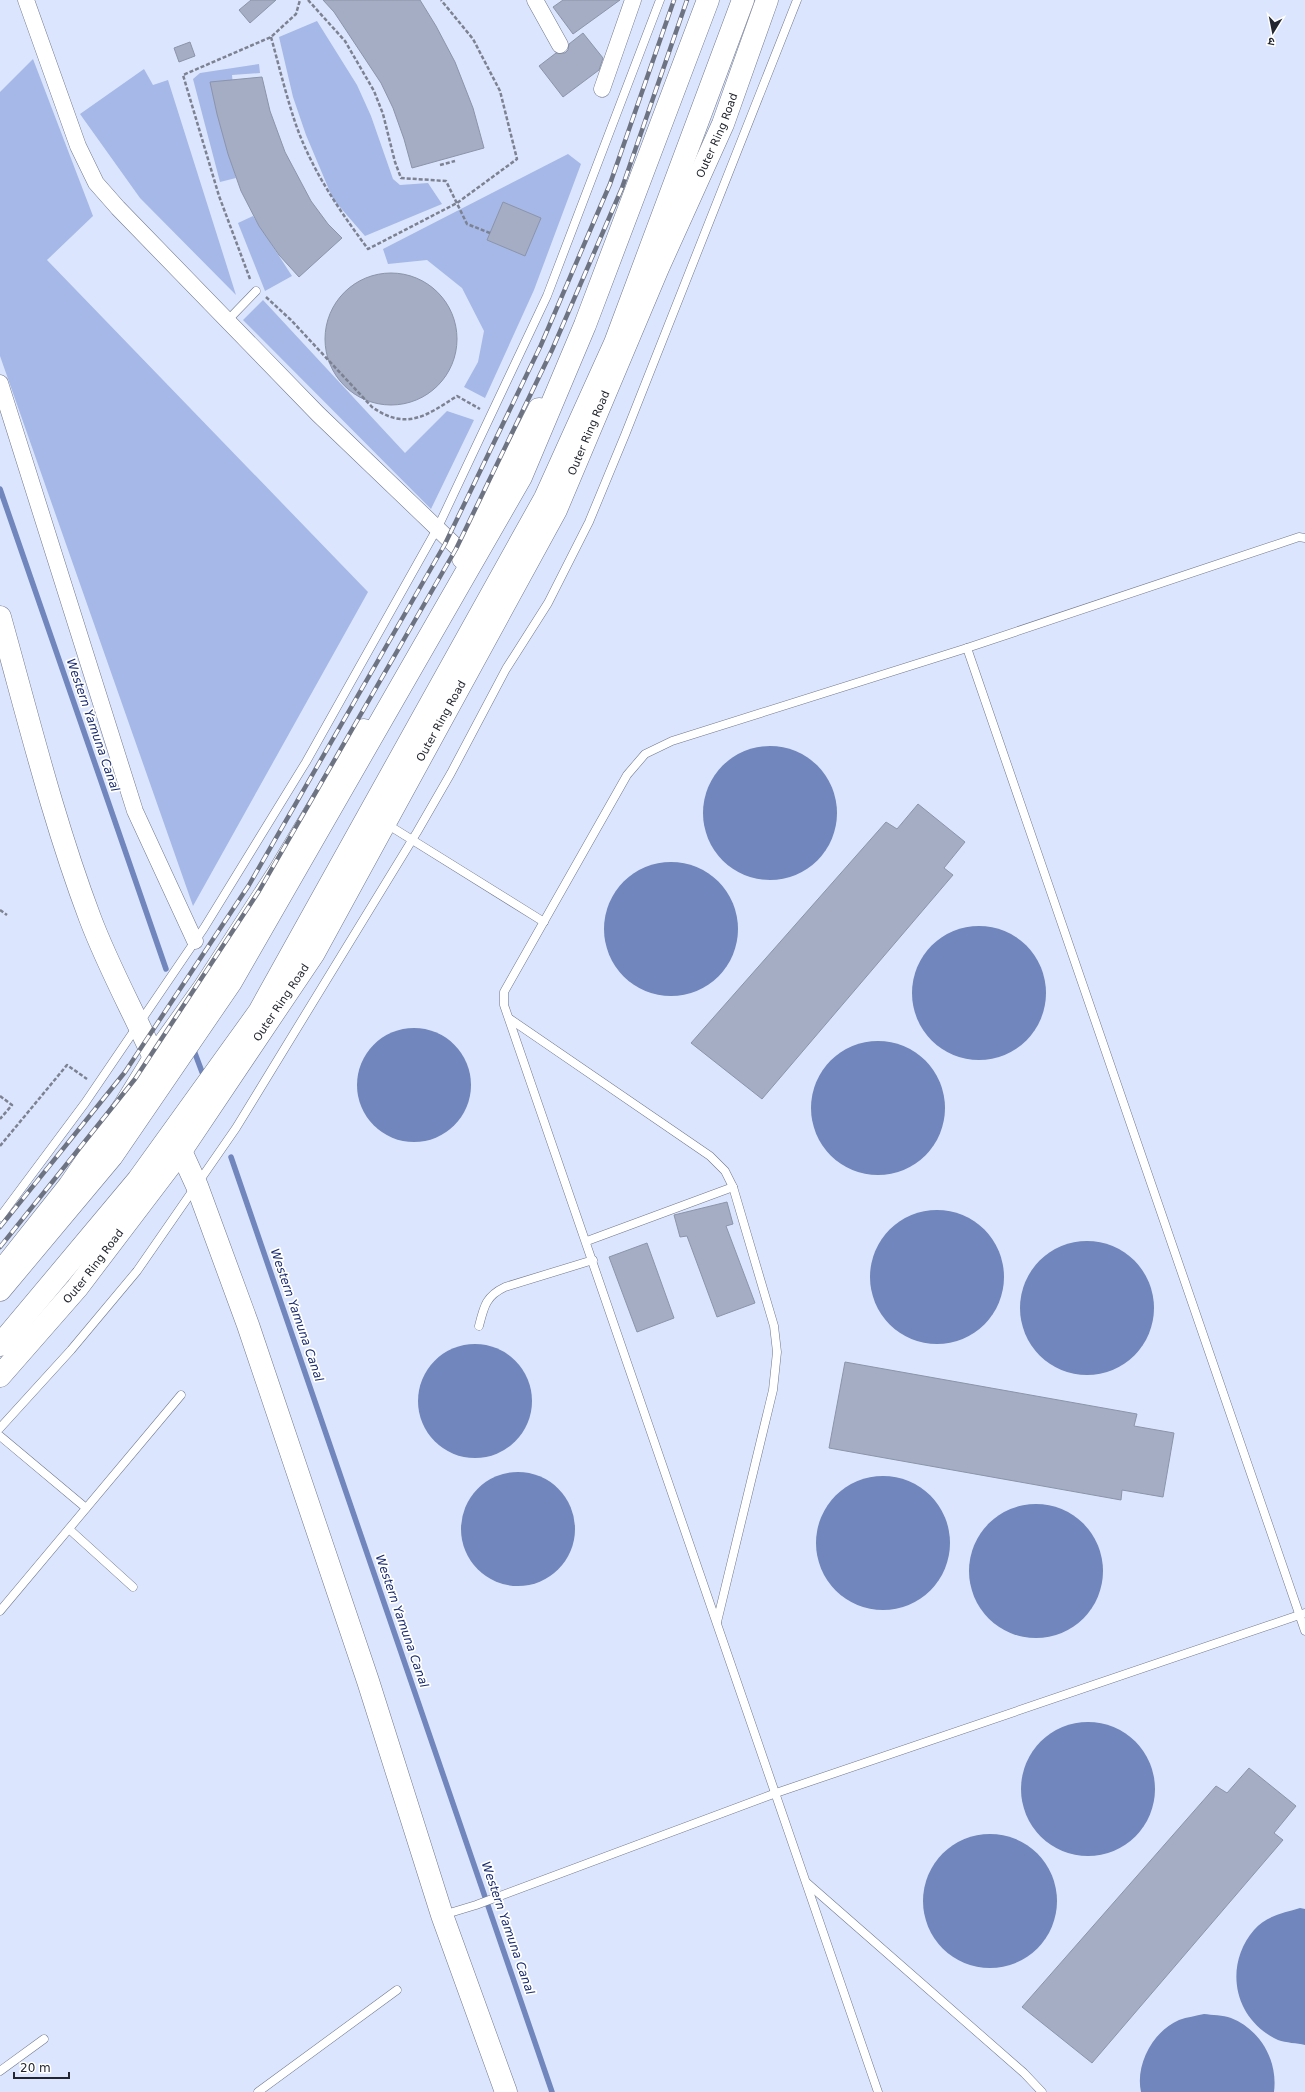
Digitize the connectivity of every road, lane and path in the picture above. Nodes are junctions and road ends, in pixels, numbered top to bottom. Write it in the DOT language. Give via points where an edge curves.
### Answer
graph roads {
  1 [pos="26,0"];
  2 [pos="300,0"];
  3 [pos="308,0"];
  4 [pos="441,0"];
  5 [pos="535,0"];
  6 [pos="633,0"];
  7 [pos="660,0"];
  8 [pos="699,0"];
  9 [pos="708,0"];
  10 [pos="743,0"];
  11 [pos="767,0"];
  12 [pos="797,0"];
  13 [pos="271,37"];
  14 [pos="560,45"];
  15 [pos="602,89"];
  16 [pos="446,158"];
  17 [pos="455,161"];
  18 [pos="448,163"];
  19 [pos="440,165"];
  20 [pos="457,203"];
  21 [pos="490,233"];
  22 [pos="256,291"];
  23 [pos="227,321"];
  24 [pos="0,383"];
  25 [pos="490,415"];
  26 [pos="438,527"];
  27 [pos="1305,538"];
  28 [pos="465,555"];
  29 [pos="0,617"];
  30 [pos="967,648"];
  31 [pos="385,823"];
  32 [pos="412,840"];
  33 [pos="0,910"];
  34 [pos="7,915"];
  35 [pos="544,922"];
  36 [pos="195,941"];
  37 [pos="510,1019"];
  38 [pos="138,1023"];
  39 [pos="154,1058"];
  40 [pos="97,1085"];
  41 [pos="0,1096"];
  42 [pos="0,1119"];
  43 [pos="0,1146"];
  44 [pos="181,1151"];
  45 [pos="197,1186"];
  46 [pos="733,1187"];
  47 [pos="0,1217"];
  48 [pos="586,1242"];
  49 [pos="593,1260"];
  50 [pos="0,1273"];
  51 [pos="0,1290"];
  52 [pos="479,1326"];
  53 [pos="0,1344"];
  54 [pos="0,1376"];
  55 [pos="181,1395"];
  56 [pos="0,1428"];
  57 [pos="0,1436"];
  58 [pos="86,1508"];
  59 [pos="69,1529"];
  60 [pos="133,1587"];
  61 [pos="0,1611"];
  62 [pos="1302,1614"];
  63 [pos="717,1623"];
  64 [pos="1305,1631"];
  65 [pos="776,1793"];
  66 [pos="806,1882"];
  67 [pos="442,1915"];
  68 [pos="397,1990"];
  69 [pos="44,2039"];
  70 [pos="0,2071"];
  71 [pos="258,2092"];
  72 [pos="506,2092"];
  73 [pos="878,2092"];
  74 [pos="1042,2092"];
  1 -- 23 [label="street" via="78,146 96,183"];
  2 -- 13 [label="path" via="296,14"];
  3 -- 20 [label="path" via="345,41 374,91 383,114 394,162 402,178 446,181"];
  4 -- 20 [label="path" via="473,39 500,91 517,159"];
  5 -- 14 [label="street"];
  6 -- 15 [label="street"];
  7 -- 25 [label="lane" via="547,296"];
  8 -- 28 [label="main road" via="587,297 531,427"];
  9 -- 51 [label="main road" via="585,324 521,477 230,982 112,1156"];
  10 -- 53 [label="main road, Outer Ring Road" via="615,344 545,498 259,1012 138,1180"];
  11 -- 31 [label="main road, Outer Ring Road" via="723,124 658,268 556,510"];
  12 -- 32 [label="lane" via="589,522 548,604 506,669"];
  13 -- 20 [label="path" via="296,124 317,173 338,208 368,249"];
  13 -- 22 [label="path" via="183,75 219,196"];
  16 -- 18 [label="path"];
  17 -- 18 [label="path"];
  18 -- 19 [label="path"];
  20 -- 21 [label="path" via="467,224"];
  22 -- 23 [label="lane"];
  22 -- 25 [label="path" via="270,299 372,407 386,417 424,417 457,396"];
  23 -- 26 [label="street" via="318,414"];
  24 -- 36 [label="street" via="135,812"];
  25 -- 26 [label="lane"];
  26 -- 28 [label="street"];
  26 -- 36 [label="lane" via="306,762"];
  27 -- 30 [label="lane" via="1299,537"];
  28 -- 39 [label="main road" via="445,594 279,872 204,988"];
  29 -- 38 [label="main road" via="66,851 112,972"];
  30 -- 35 [label="lane" via="672,741 645,754 627,776"];
  30 -- 62 [label="lane"];
  31 -- 32 [label="lane"];
  31 -- 44 [label="main road, Outer Ring Road" via="314,952"];
  32 -- 35 [label="lane"];
  32 -- 45 [label="lane" via="236,1128"];
  33 -- 34 [label="path"];
  35 -- 37 [label="lane" via="504,992 504,1005"];
  36 -- 38 [label="lane"];
  37 -- 46 [label="lane" via="710,1156 725,1171"];
  37 -- 48 [label="lane"];
  38 -- 39 [label="main road"];
  38 -- 40 [label="lane"];
  39 -- 50 [label="main road" via="69,1186"];
  40 -- 43 [label="path" via="67,1065"];
  40 -- 47 [label="lane"];
  41 -- 42 [label="path" via="12,1104"];
  44 -- 45 [label="main road"];
  44 -- 54 [label="main road, Outer Ring Road" via="77,1288"];
  45 -- 56 [label="lane" via="137,1271 72,1350"];
  45 -- 67 [label="main road" via="312,1510"];
  46 -- 48 [label="lane"];
  46 -- 63 [label="lane" via="774,1326 777,1352 774,1390"];
  48 -- 49 [label="lane"];
  49 -- 52 [label="lane" via="505,1286 496,1291 489,1298"];
  49 -- 63 [label="lane"];
  55 -- 58 [label="lane"];
  57 -- 58 [label="lane"];
  58 -- 59 [label="lane"];
  59 -- 60 [label="lane"];
  59 -- 61 [label="lane"];
  62 -- 64 [label="lane"];
  62 -- 65 [label="lane"];
  63 -- 65 [label="lane"];
  65 -- 66 [label="lane"];
  65 -- 67 [label="lane" via="476,1905"];
  66 -- 73 [label="lane"];
  66 -- 74 [label="lane" via="1024,2073"];
  67 -- 72 [label="main road"];
  68 -- 71 [label="lane"];
  69 -- 70 [label="lane"];
}
